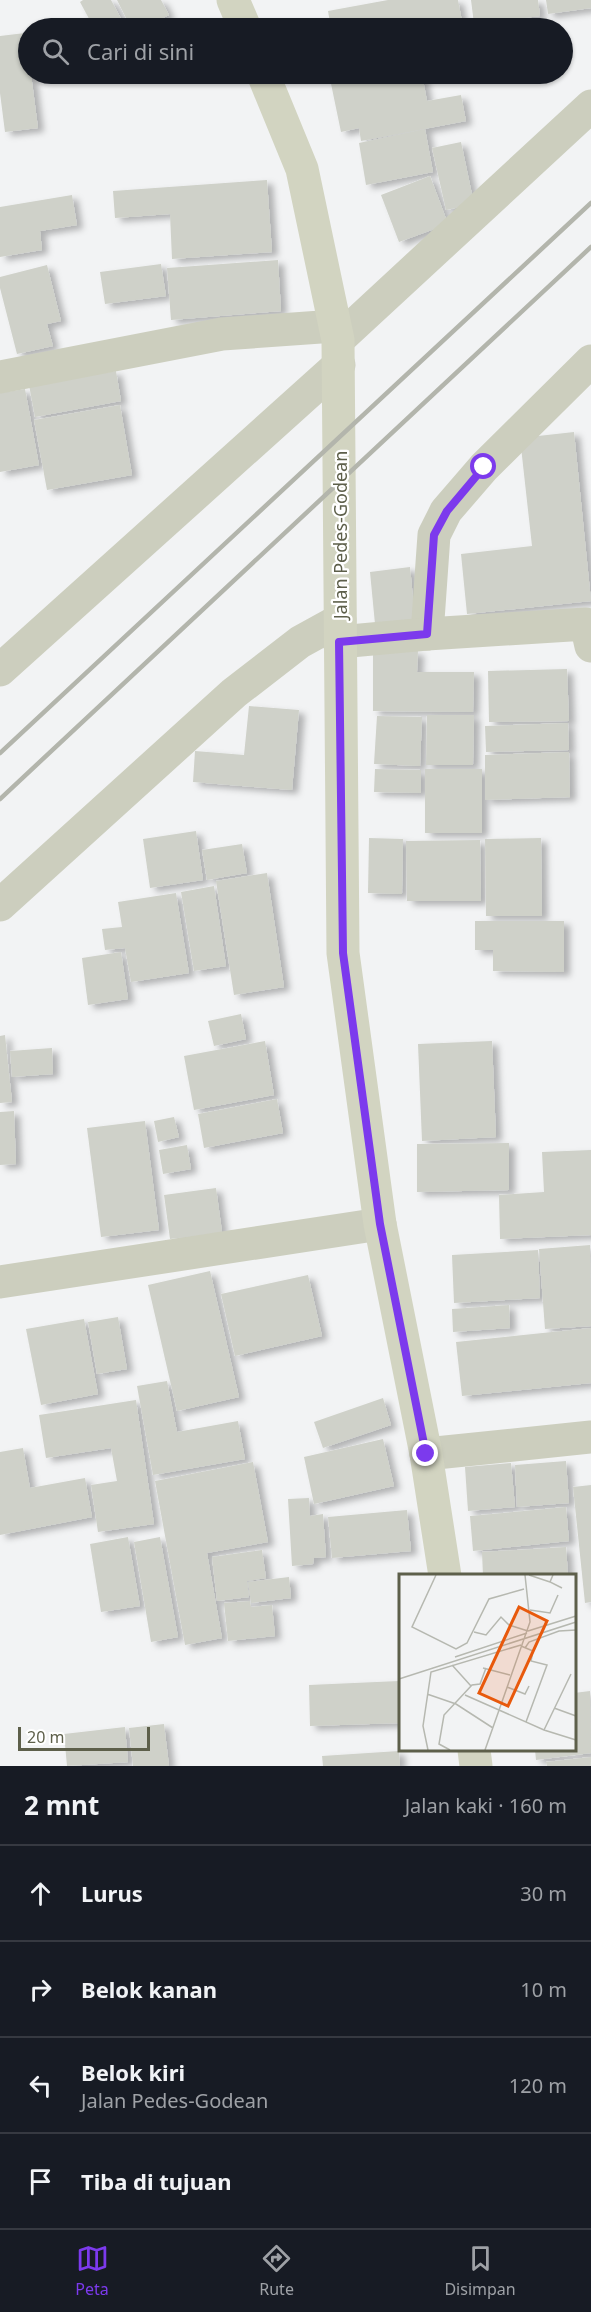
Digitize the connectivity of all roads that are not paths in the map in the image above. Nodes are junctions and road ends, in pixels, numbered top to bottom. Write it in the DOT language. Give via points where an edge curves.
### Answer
graph roads {
  1 [pos="233,0"];
  2 [pos="241,18"];
  3 [pos="267,84"];
  4 [pos="591,106"];
  5 [pos="337,344"];
  6 [pos="591,361"];
  7 [pos="0,377"];
  8 [pos="340,631"];
  9 [pos="589,631"];
  10 [pos="427,634"];
  11 [pos="0,670"];
  12 [pos="0,905"];
  13 [pos="380,1224"];
  14 [pos="0,1282"];
  15 [pos="591,1437"];
  16 [pos="426,1454"];
  17 [pos="446,1574"];
  18 [pos="474,1751"];
  19 [pos="476,1766"];
  1 -- 2 [label="street"];
  3 -- 5 [label="street, Jalan Pedes-Godean" via="302,169"];
  4 -- 5 [label="street"];
  5 -- 7 [label="street" via="222,334"];
  5 -- 8 [label="street, Jalan Pedes-Godean"];
  5 -- 11 [label="street"];
  6 -- 10 [label="street" via="484,467 447,511 434,535"];
  8 -- 10 [label="street"];
  8 -- 12 [label="street" via="300,642 234,693"];
  8 -- 13 [label="street, Jalan Pedes-Godean" via="343,953"];
  9 -- 10 [label="street"];
  13 -- 14 [label="street"];
  13 -- 16 [label="street, Jalan Pedes-Godean"];
  15 -- 16 [label="street"];
  16 -- 17 [label="street, Jalan Pedes-Godean"];
  18 -- 19 [label="street"];
}
